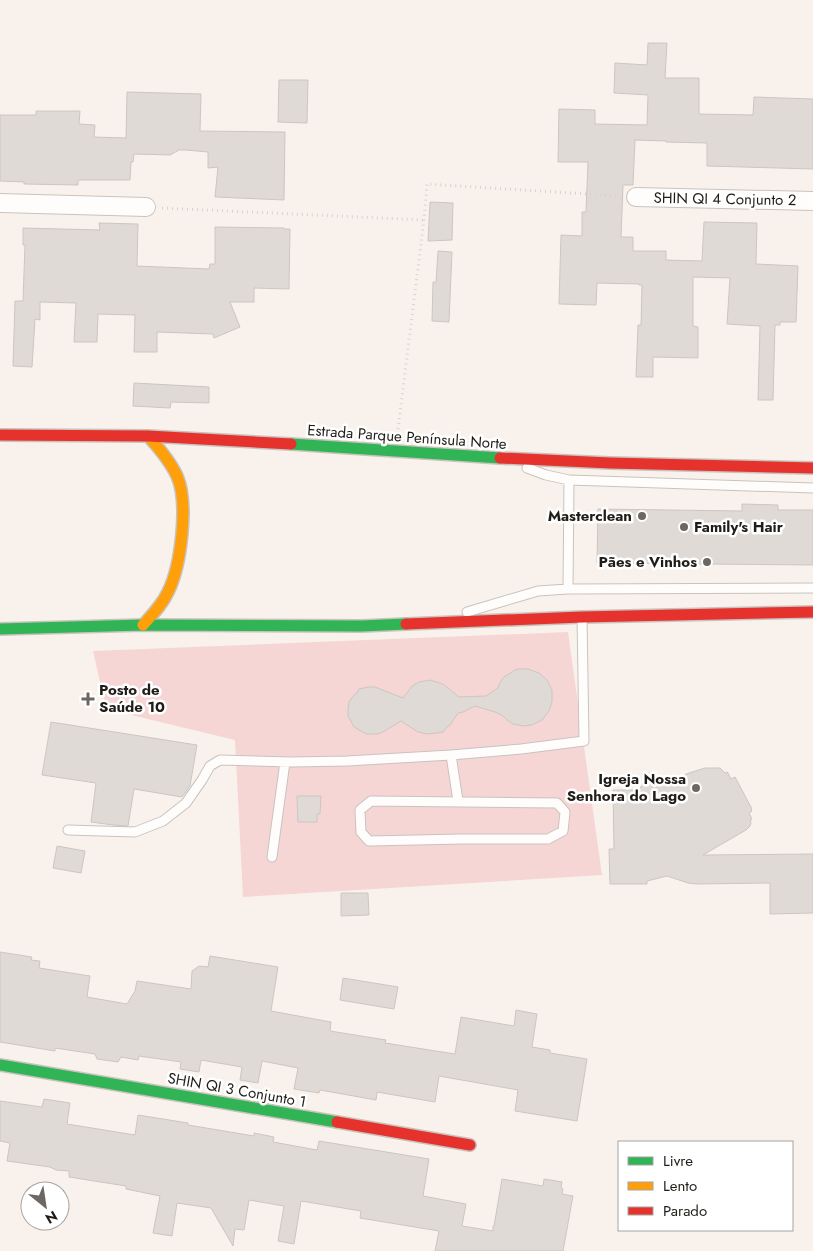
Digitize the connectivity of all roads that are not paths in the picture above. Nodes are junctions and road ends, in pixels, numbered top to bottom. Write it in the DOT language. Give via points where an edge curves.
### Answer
graph roads {
  1 [pos="636,197"];
  2 [pos="813,201"];
  3 [pos="0,203"];
  4 [pos="146,207"];
  5 [pos="0,435"];
  6 [pos="148,436"];
  7 [pos="468,456"];
  8 [pos="813,468"];
  9 [pos="569,480"];
  10 [pos="813,488"];
  11 [pos="813,588"];
  12 [pos="568,589"];
  13 [pos="813,612"];
  14 [pos="582,617"];
  15 [pos="431,623"];
  16 [pos="143,625"];
  17 [pos="0,629"];
  18 [pos="451,755"];
  19 [pos="285,762"];
  20 [pos="458,801"];
  21 [pos="68,830"];
  22 [pos="272,857"];
  23 [pos="0,1065"];
  24 [pos="470,1145"];
  1 -- 2 [label="street, SHIN QI 4 Conjunto 2"];
  3 -- 4 [label="street"];
  5 -- 6 [label="main road, Estrada Parque Península Norte"];
  6 -- 7 [label="main road, Estrada Parque Península Norte"];
  6 -- 16 [label="main road" via="173,469 180,484 183,504 180,552 173,581 163,602"];
  7 -- 8 [label="main road, Estrada Parque Península Norte"];
  7 -- 9 [label="lane"];
  9 -- 10 [label="lane"];
  9 -- 12 [label="lane"];
  11 -- 12 [label="lane"];
  12 -- 15 [label="lane" via="538,591"];
  13 -- 14 [label="main road"];
  14 -- 15 [label="main road"];
  14 -- 18 [label="lane" via="584,741"];
  15 -- 16 [label="main road" via="362,626"];
  16 -- 17 [label="main road"];
  18 -- 19 [label="lane"];
  18 -- 20 [label="lane"];
  19 -- 21 [label="lane" via="220,760 210,766 186,803 163,821 135,832"];
  19 -- 22 [label="lane"];
  20 -- 20 [label="lane" via="371,801 360,810 361,832 369,841 548,839 563,831 565,812 557,803"];
  23 -- 24 [label="main road, SHIN QI 3 Conjunto 1"];
}
